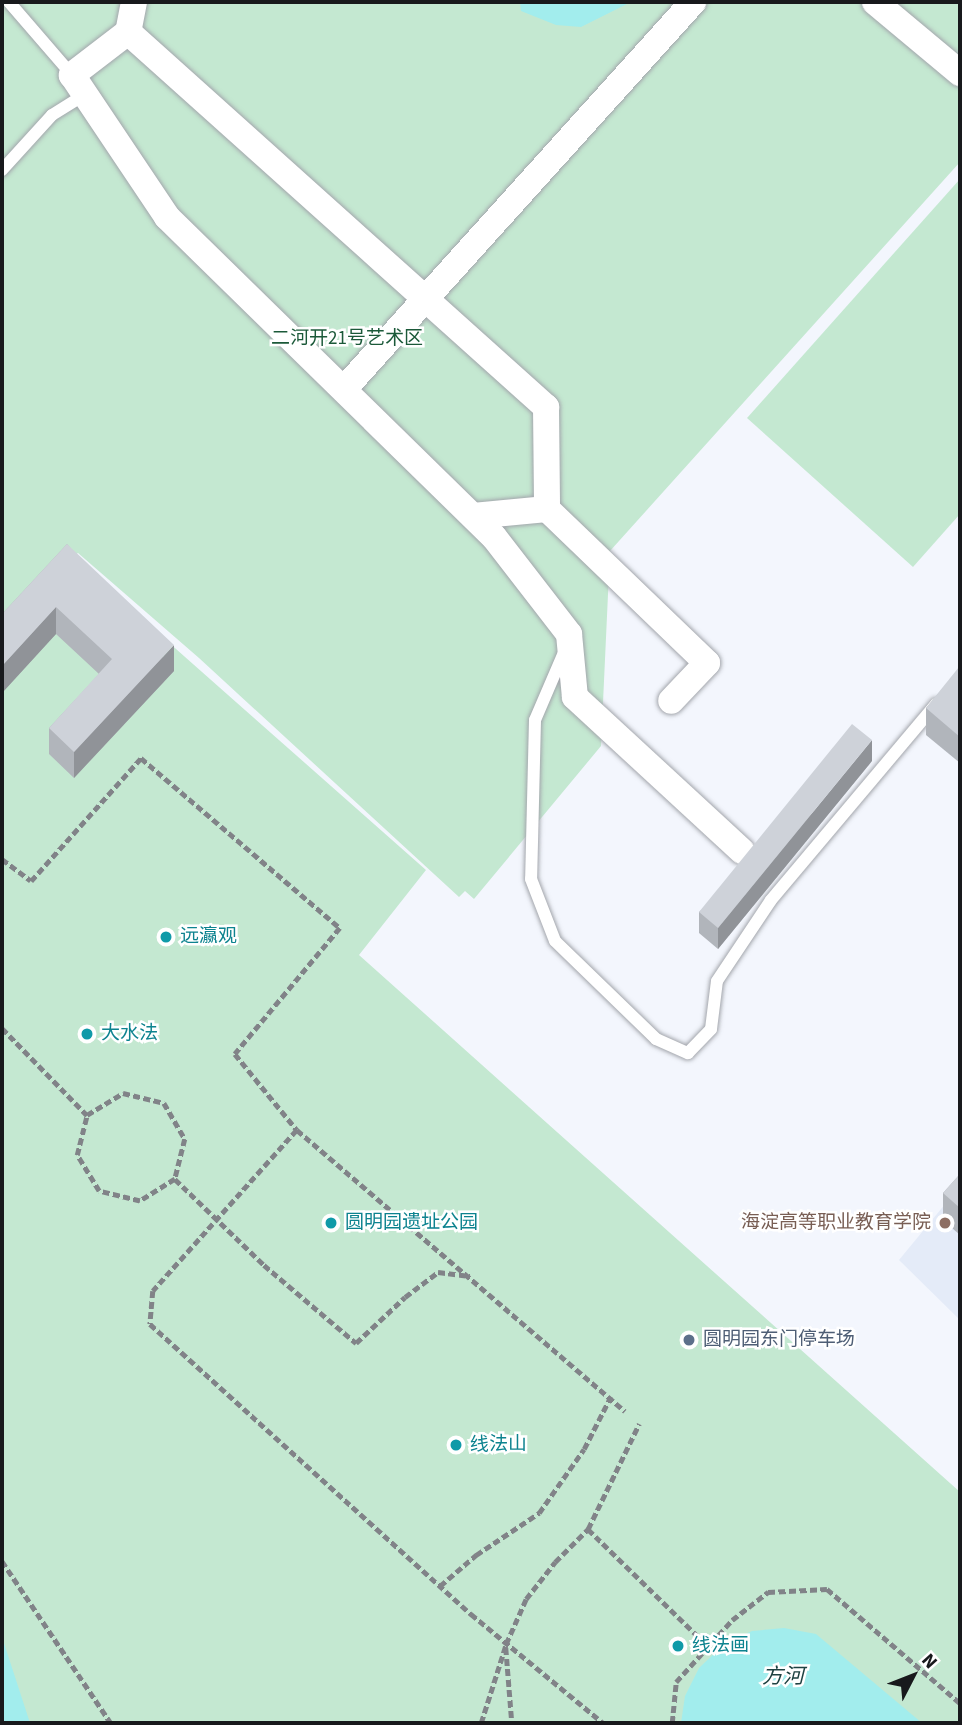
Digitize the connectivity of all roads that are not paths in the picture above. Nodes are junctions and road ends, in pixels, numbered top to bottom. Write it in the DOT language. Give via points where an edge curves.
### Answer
graph roads {
  1 [pos="9,2"];
  2 [pos="134,2"];
  3 [pos="693,2"];
  4 [pos="875,2"];
  5 [pos="128,32"];
  6 [pos="960,73"];
  7 [pos="78,84"];
  8 [pos="2,170"];
  9 [pos="426,299"];
  10 [pos="345,388"];
  11 [pos="547,509"];
  12 [pos="473,516"];
  13 [pos="569,640"];
  14 [pos="942,696"];
  15 [pos="671,701"];
  16 [pos="742,851"];
  1 -- 7 [label="lane"];
  2 -- 5 [label="street"];
  3 -- 9 [label="street"];
  4 -- 6 [label="street"];
  5 -- 7 [label="street"];
  5 -- 9 [label="street"];
  7 -- 8 [label="lane"];
  7 -- 10 [label="street" via="167,217"];
  9 -- 10 [label="street"];
  9 -- 11 [label="street" via="546,407"];
  10 -- 12 [label="street"];
  11 -- 12 [label="street"];
  11 -- 15 [label="street" via="707,663"];
  12 -- 13 [label="street" via="494,537 569,634"];
  13 -- 14 [label="lane" via="535,720 530,879 555,941 656,1039 688,1053 711,1029 717,981 771,900"];
  13 -- 16 [label="street" via="575,697"];
}
